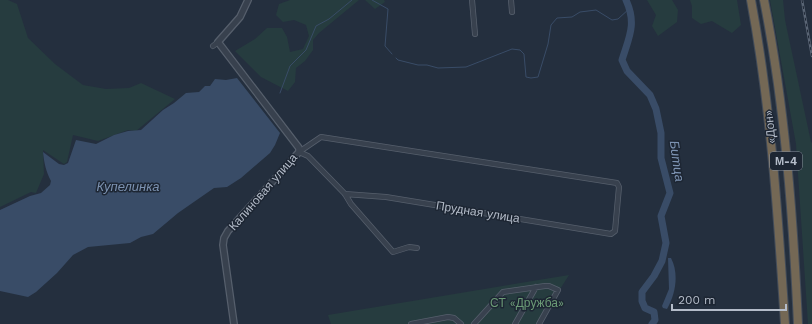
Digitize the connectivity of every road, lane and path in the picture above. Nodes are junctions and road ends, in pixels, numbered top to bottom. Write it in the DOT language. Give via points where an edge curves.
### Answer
graph roads {
  1 [pos="248,0"];
  2 [pos="472,0"];
  3 [pos="511,0"];
  4 [pos="751,0"];
  5 [pos="764,0"];
  6 [pos="512,12"];
  7 [pos="475,34"];
  8 [pos="299,152"];
  9 [pos="345,194"];
  10 [pos="417,248"];
  11 [pos="536,287"];
  12 [pos="234,324"];
  13 [pos="411,324"];
  14 [pos="462,324"];
  15 [pos="474,324"];
  16 [pos="515,324"];
  17 [pos="539,324"];
  18 [pos="785,324"];
  19 [pos="798,324"];
  1 -- 8 [label="street, Калиновая улица" via="240,17 216,44 298,145"];
  2 -- 7 [label="street"];
  3 -- 6 [label="street"];
  4 -- 18 [label="highway, «Дон» / М-4" via="769,122"];
  5 -- 19 [label="highway, «Дон» / М-4" via="782,115 794,244"];
  8 -- 9 [label="street" via="308,156"];
  8 -- 9 [label="street, Прудная улица" via="321,137 617,183 619,187 615,231 611,234 386,197"];
  8 -- 12 [label="street, Калиновая улица" via="224,238 224,261"];
  9 -- 10 [label="street" via="394,252 409,247"];
  11 -- 15 [label="street" via="502,292"];
  11 -- 16 [label="street"];
  11 -- 17 [label="street" via="549,286 558,290"];
  13 -- 14 [label="street" via="448,317"];
}
